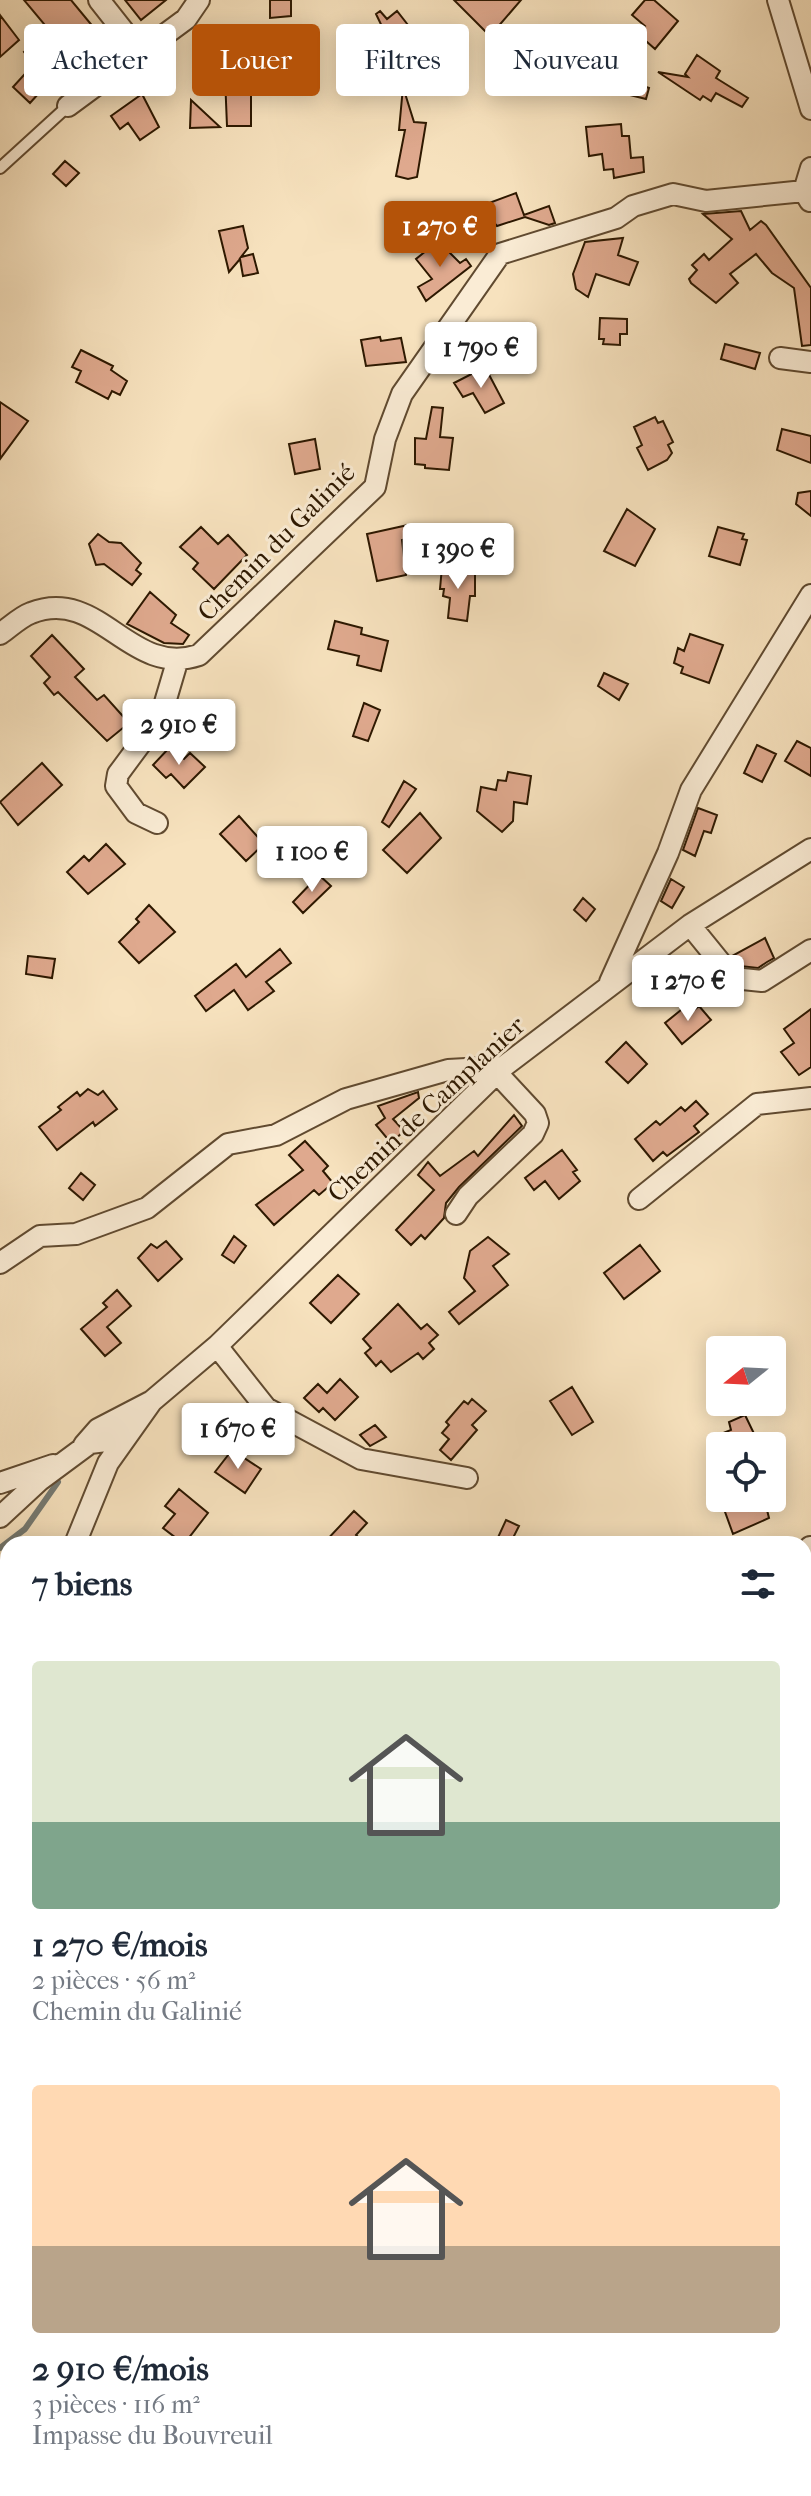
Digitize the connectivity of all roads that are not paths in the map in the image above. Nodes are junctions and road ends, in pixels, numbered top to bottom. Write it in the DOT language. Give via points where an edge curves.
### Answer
graph roads {
  1 [pos="99,0"];
  2 [pos="199,0"];
  3 [pos="778,0"];
  4 [pos="118,24"];
  5 [pos="176,26"];
  6 [pos="81,96"];
  7 [pos="68,106"];
  8 [pos="811,109"];
  9 [pos="0,168"];
  10 [pos="811,168"];
  11 [pos="808,197"];
  12 [pos="780,358"];
  13 [pos="811,362"];
  14 [pos="811,595"];
  15 [pos="0,634"];
  16 [pos="177,662"];
  17 [pos="157,823"];
  18 [pos="811,849"];
  19 [pos="690,925"];
  20 [pos="811,950"];
  21 [pos="608,986"];
  22 [pos="500,1070"];
  23 [pos="811,1098"];
  24 [pos="639,1199"];
  25 [pos="456,1214"];
  26 [pos="0,1263"];
  27 [pos="217,1346"];
  28 [pos="152,1401"];
  29 [pos="122,1439"];
  30 [pos="72,1456"];
  31 [pos="108,1463"];
  32 [pos="467,1478"];
  33 [pos="0,1483"];
  34 [pos="0,1517"];
  35 [pos="78,1536"];
  1 -- 4 [label="street"];
  2 -- 5 [label="street"];
  3 -- 8 [label="street"];
  6 -- 7 [label="street"];
  7 -- 9 [label="lane"];
  10 -- 11 [label="street"];
  11 -- 16 [label="street, Chemin du Galinié" via="706,201 673,194 500,254 402,394 375,487 199,655"];
  12 -- 13 [label="street"];
  14 -- 21 [label="street, Chemin de Camplanier" via="691,790"];
  15 -- 16 [label="street" via="30,613 80,611 151,655"];
  16 -- 17 [label="street" via="161,716 118,774 116,786 136,813"];
  18 -- 19 [label="street"];
  19 -- 20 [label="street" via="733,978 762,981"];
  19 -- 21 [label="street"];
  21 -- 22 [label="street, Chemin de Camplanier"];
  22 -- 25 [label="street" via="538,1123"];
  22 -- 26 [label="street" via="448,1070 346,1099 276,1135 228,1144 147,1208 76,1234 40,1236"];
  22 -- 27 [label="street, Chemin de Camplanier"];
  23 -- 24 [label="street" via="757,1104"];
  27 -- 28 [label="street, Chemin de Camplanier"];
  27 -- 32 [label="street" via="266,1408 361,1459"];
  28 -- 29 [label="street, Chemin de Camplanier"];
  28 -- 30 [label="street" via="98,1429"];
  29 -- 30 [label="street" via="90,1443"];
  29 -- 31 [label="street, Chemin de Camplanier"];
  30 -- 31 [label="street"];
  30 -- 33 [label="street"];
  30 -- 34 [label="street"];
  31 -- 35 [label="street, Chemin de Camplanier"];
}
